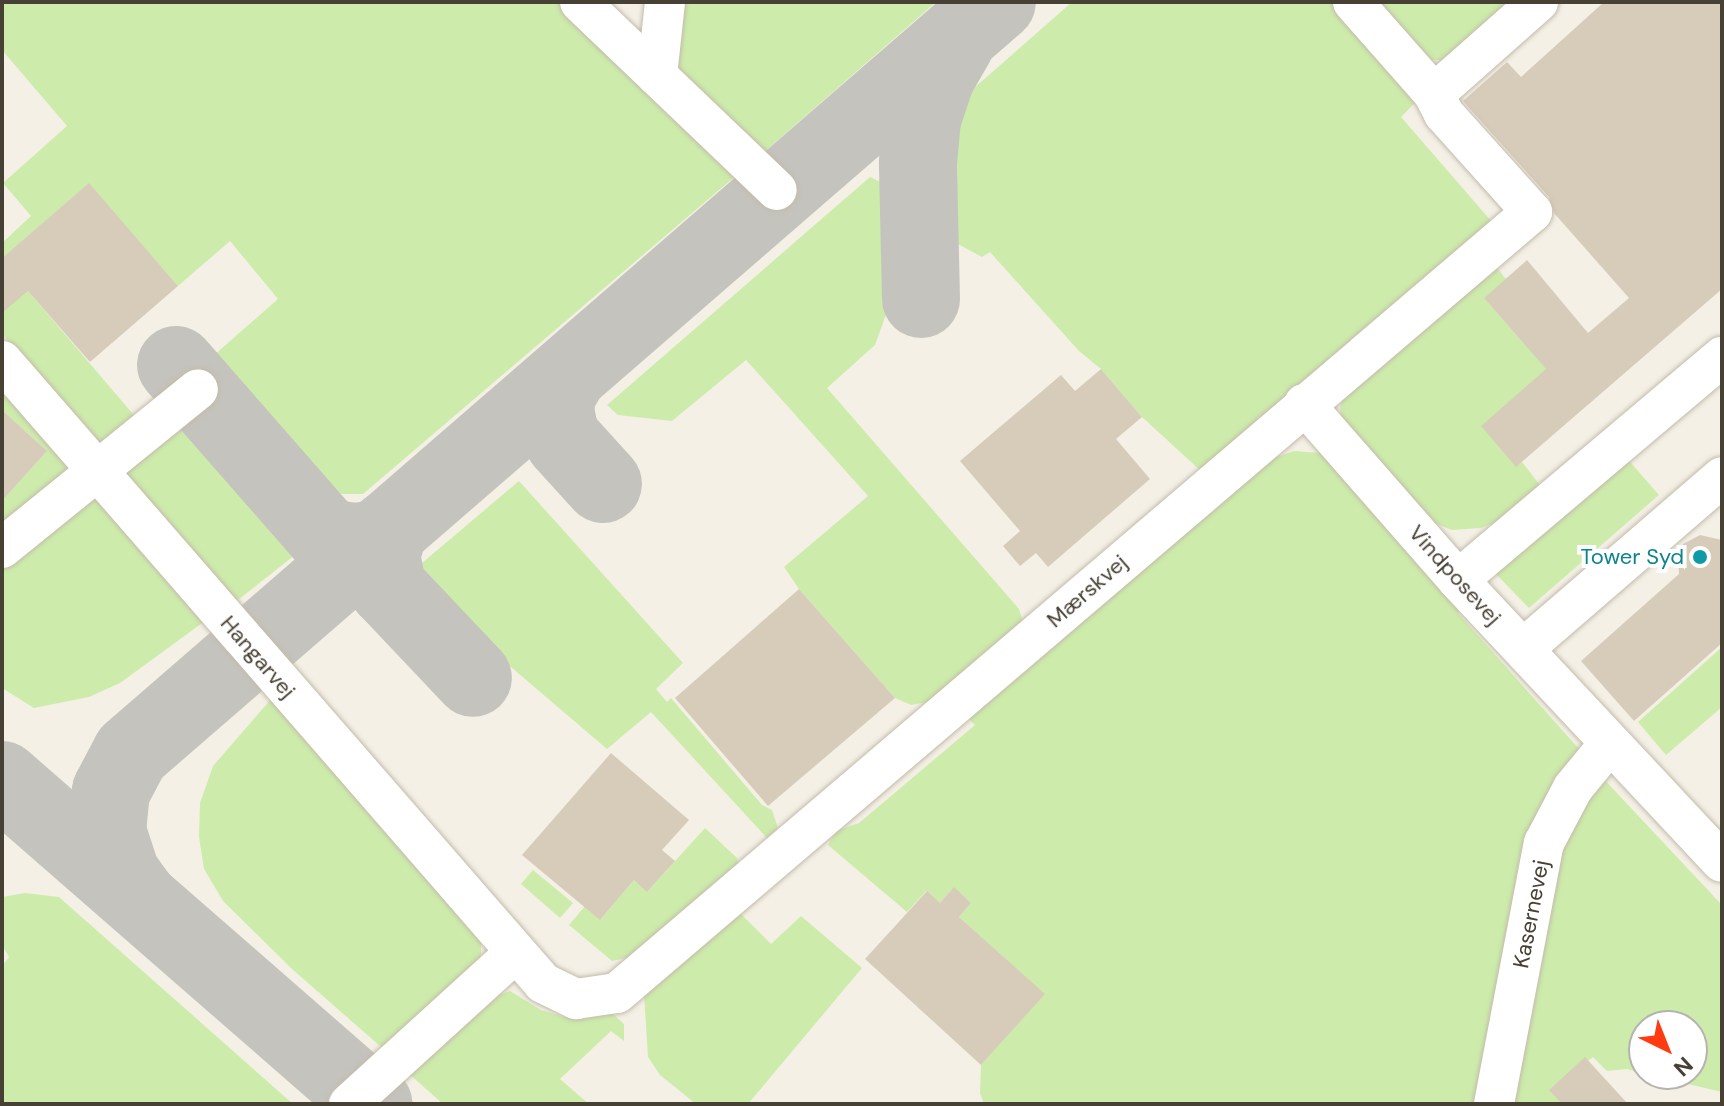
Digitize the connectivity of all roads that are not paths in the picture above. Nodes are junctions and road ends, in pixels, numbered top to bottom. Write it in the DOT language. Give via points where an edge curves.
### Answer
graph roads {
  1 [pos="580,2"];
  2 [pos="665,2"];
  3 [pos="1353,2"];
  4 [pos="1538,2"];
  5 [pos="657,76"];
  6 [pos="1434,94"];
  7 [pos="777,190"];
  8 [pos="1722,357"];
  9 [pos="2,361"];
  10 [pos="198,389"];
  11 [pos="1304,404"];
  12 [pos="99,473"];
  13 [pos="1722,477"];
  14 [pos="2,548"];
  15 [pos="1458,580"];
  16 [pos="1523,649"];
  17 [pos="1610,743"];
  18 [pos="1722,862"];
  19 [pos="515,953"];
  20 [pos="349,1104"];
  21 [pos="1494,1104"];
  1 -- 5 [label="lane"];
  2 -- 5 [label="lane"];
  3 -- 6 [label="lane"];
  4 -- 6 [label="lane"];
  5 -- 7 [label="lane"];
  6 -- 11 [label="lane, Mærskvej" via="1444,114 1532,212"];
  8 -- 15 [label="lane"];
  9 -- 12 [label="lane, Hangarvej"];
  10 -- 12 [label="lane"];
  11 -- 15 [label="lane, Vindposevej"];
  11 -- 19 [label="lane, Mærskvej" via="617,993 576,999 543,983"];
  12 -- 14 [label="lane"];
  12 -- 19 [label="lane, Hangarvej"];
  13 -- 16 [label="lane"];
  15 -- 16 [label="lane, Vindposevej"];
  16 -- 17 [label="lane, Vindposevej"];
  17 -- 18 [label="lane, Vindposevej"];
  17 -- 21 [label="lane, Kasernevej" via="1573,788 1544,843"];
  19 -- 20 [label="lane"];
}
